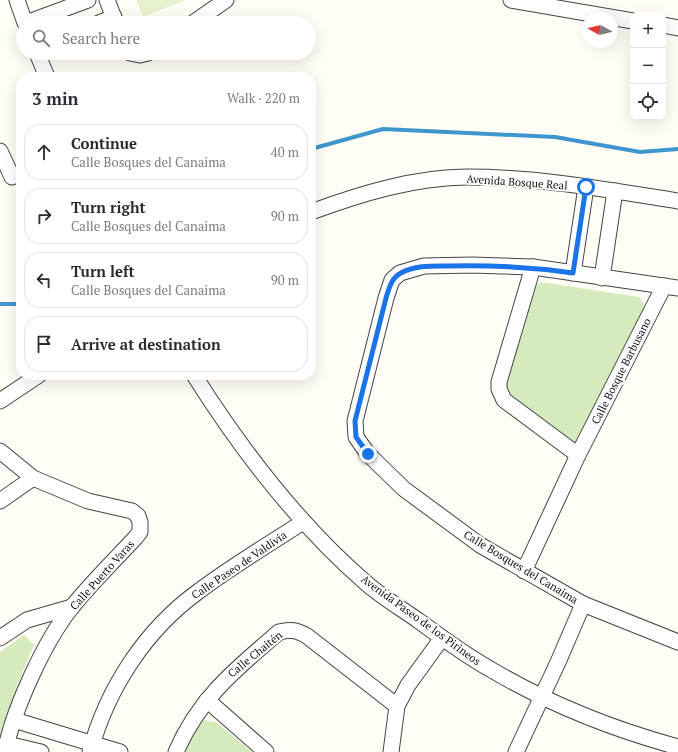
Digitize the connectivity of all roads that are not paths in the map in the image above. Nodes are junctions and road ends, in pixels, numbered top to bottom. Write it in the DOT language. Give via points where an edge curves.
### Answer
graph roads {
  1 [pos="16,0"];
  2 [pos="88,0"];
  3 [pos="107,0"];
  4 [pos="226,0"];
  5 [pos="511,0"];
  6 [pos="577,6"];
  7 [pos="22,16"];
  8 [pos="44,16"];
  9 [pos="113,16"];
  10 [pos="202,16"];
  11 [pos="630,20"];
  12 [pos="666,26"];
  13 [pos="678,28"];
  14 [pos="40,60"];
  15 [pos="44,72"];
  16 [pos="0,151"];
  17 [pos="11,178"];
  18 [pos="586,187"];
  19 [pos="615,191"];
  20 [pos="678,200"];
  21 [pos="316,210"];
  22 [pos="533,267"];
  23 [pos="573,273"];
  24 [pos="602,278"];
  25 [pos="671,287"];
  26 [pos="32,380"];
  27 [pos="197,380"];
  28 [pos="0,401"];
  29 [pos="0,451"];
  30 [pos="578,455"];
  31 [pos="33,478"];
  32 [pos="0,501"];
  33 [pos="303,522"];
  34 [pos="524,571"];
  35 [pos="583,604"];
  36 [pos="72,607"];
  37 [pos="0,638"];
  38 [pos="442,638"];
  39 [pos="678,642"];
  40 [pos="540,697"];
  41 [pos="207,700"];
  42 [pos="397,706"];
  43 [pos="14,720"];
  44 [pos="678,747"];
  45 [pos="6,748"];
  46 [pos="91,748"];
  47 [pos="41,752"];
  48 [pos="120,752"];
  49 [pos="176,752"];
  50 [pos="266,752"];
  51 [pos="391,752"];
  52 [pos="516,752"];
  1 -- 7 [label="street"];
  2 -- 8 [label="street"];
  3 -- 9 [label="street"];
  4 -- 10 [label="street"];
  5 -- 6 [label="street"];
  6 -- 11 [label="street"];
  12 -- 13 [label="street"];
  14 -- 15 [label="street"];
  16 -- 17 [label="street"];
  18 -- 19 [label="street, Avenida Bosque Real"];
  18 -- 21 [label="street, Avenida Bosque Real" via="466,177 378,190"];
  18 -- 23 [label="street"];
  19 -- 20 [label="street, Avenida Bosque Real"];
  19 -- 24 [label="street"];
  22 -- 23 [label="street, Calle Bosques del Canaima"];
  22 -- 30 [label="street" via="499,389 504,400"];
  22 -- 34 [label="street, Calle Bosques del Canaima" via="424,266 400,273 392,280 386,298 355,421 356,437 362,448 404,489 480,544"];
  23 -- 24 [label="street, Calle Bosques del Canaima"];
  24 -- 25 [label="street, Calle Bosques del Canaima"];
  25 -- 30 [label="street, Calle Bosque Barbusano"];
  26 -- 28 [label="street"];
  27 -- 33 [label="street, Avenida Paseo de los Pirineos" via="226,426"];
  29 -- 31 [label="street, Calle Puerto Varas"];
  30 -- 34 [label="street, Calle Bosque Barbusano"];
  31 -- 32 [label="street"];
  31 -- 36 [label="street, Calle Puerto Varas" via="88,501 132,510 140,522 140,532 136,538"];
  33 -- 38 [label="street, Avenida Paseo de los Pirineos" via="366,584"];
  33 -- 46 [label="street, Calle Paseo de Valdivia" via="198,591 146,641 122,675 107,705"];
  34 -- 35 [label="street, Calle Bosques del Canaima"];
  35 -- 39 [label="street, Calle Bosques del Canaima"];
  35 -- 40 [label="street"];
  36 -- 37 [label="street" via="27,620"];
  36 -- 43 [label="street, Calle Puerto Varas" via="37,665"];
  38 -- 40 [label="street, Avenida Paseo de los Pirineos" via="488,669"];
  38 -- 42 [label="street" via="408,685"];
  40 -- 44 [label="street, Avenida Paseo de los Pirineos" via="643,738"];
  40 -- 52 [label="street"];
  41 -- 42 [label="street, Calle Chaitén" via="222,682 279,632 294,630 307,636"];
  41 -- 49 [label="street, Calle Chaitén" via="183,735"];
  41 -- 50 [label="street"];
  42 -- 51 [label="street"];
  43 -- 45 [label="street, Calle Puerto Varas"];
  43 -- 46 [label="street"];
  45 -- 47 [label="street"];
  46 -- 48 [label="street"];
}
